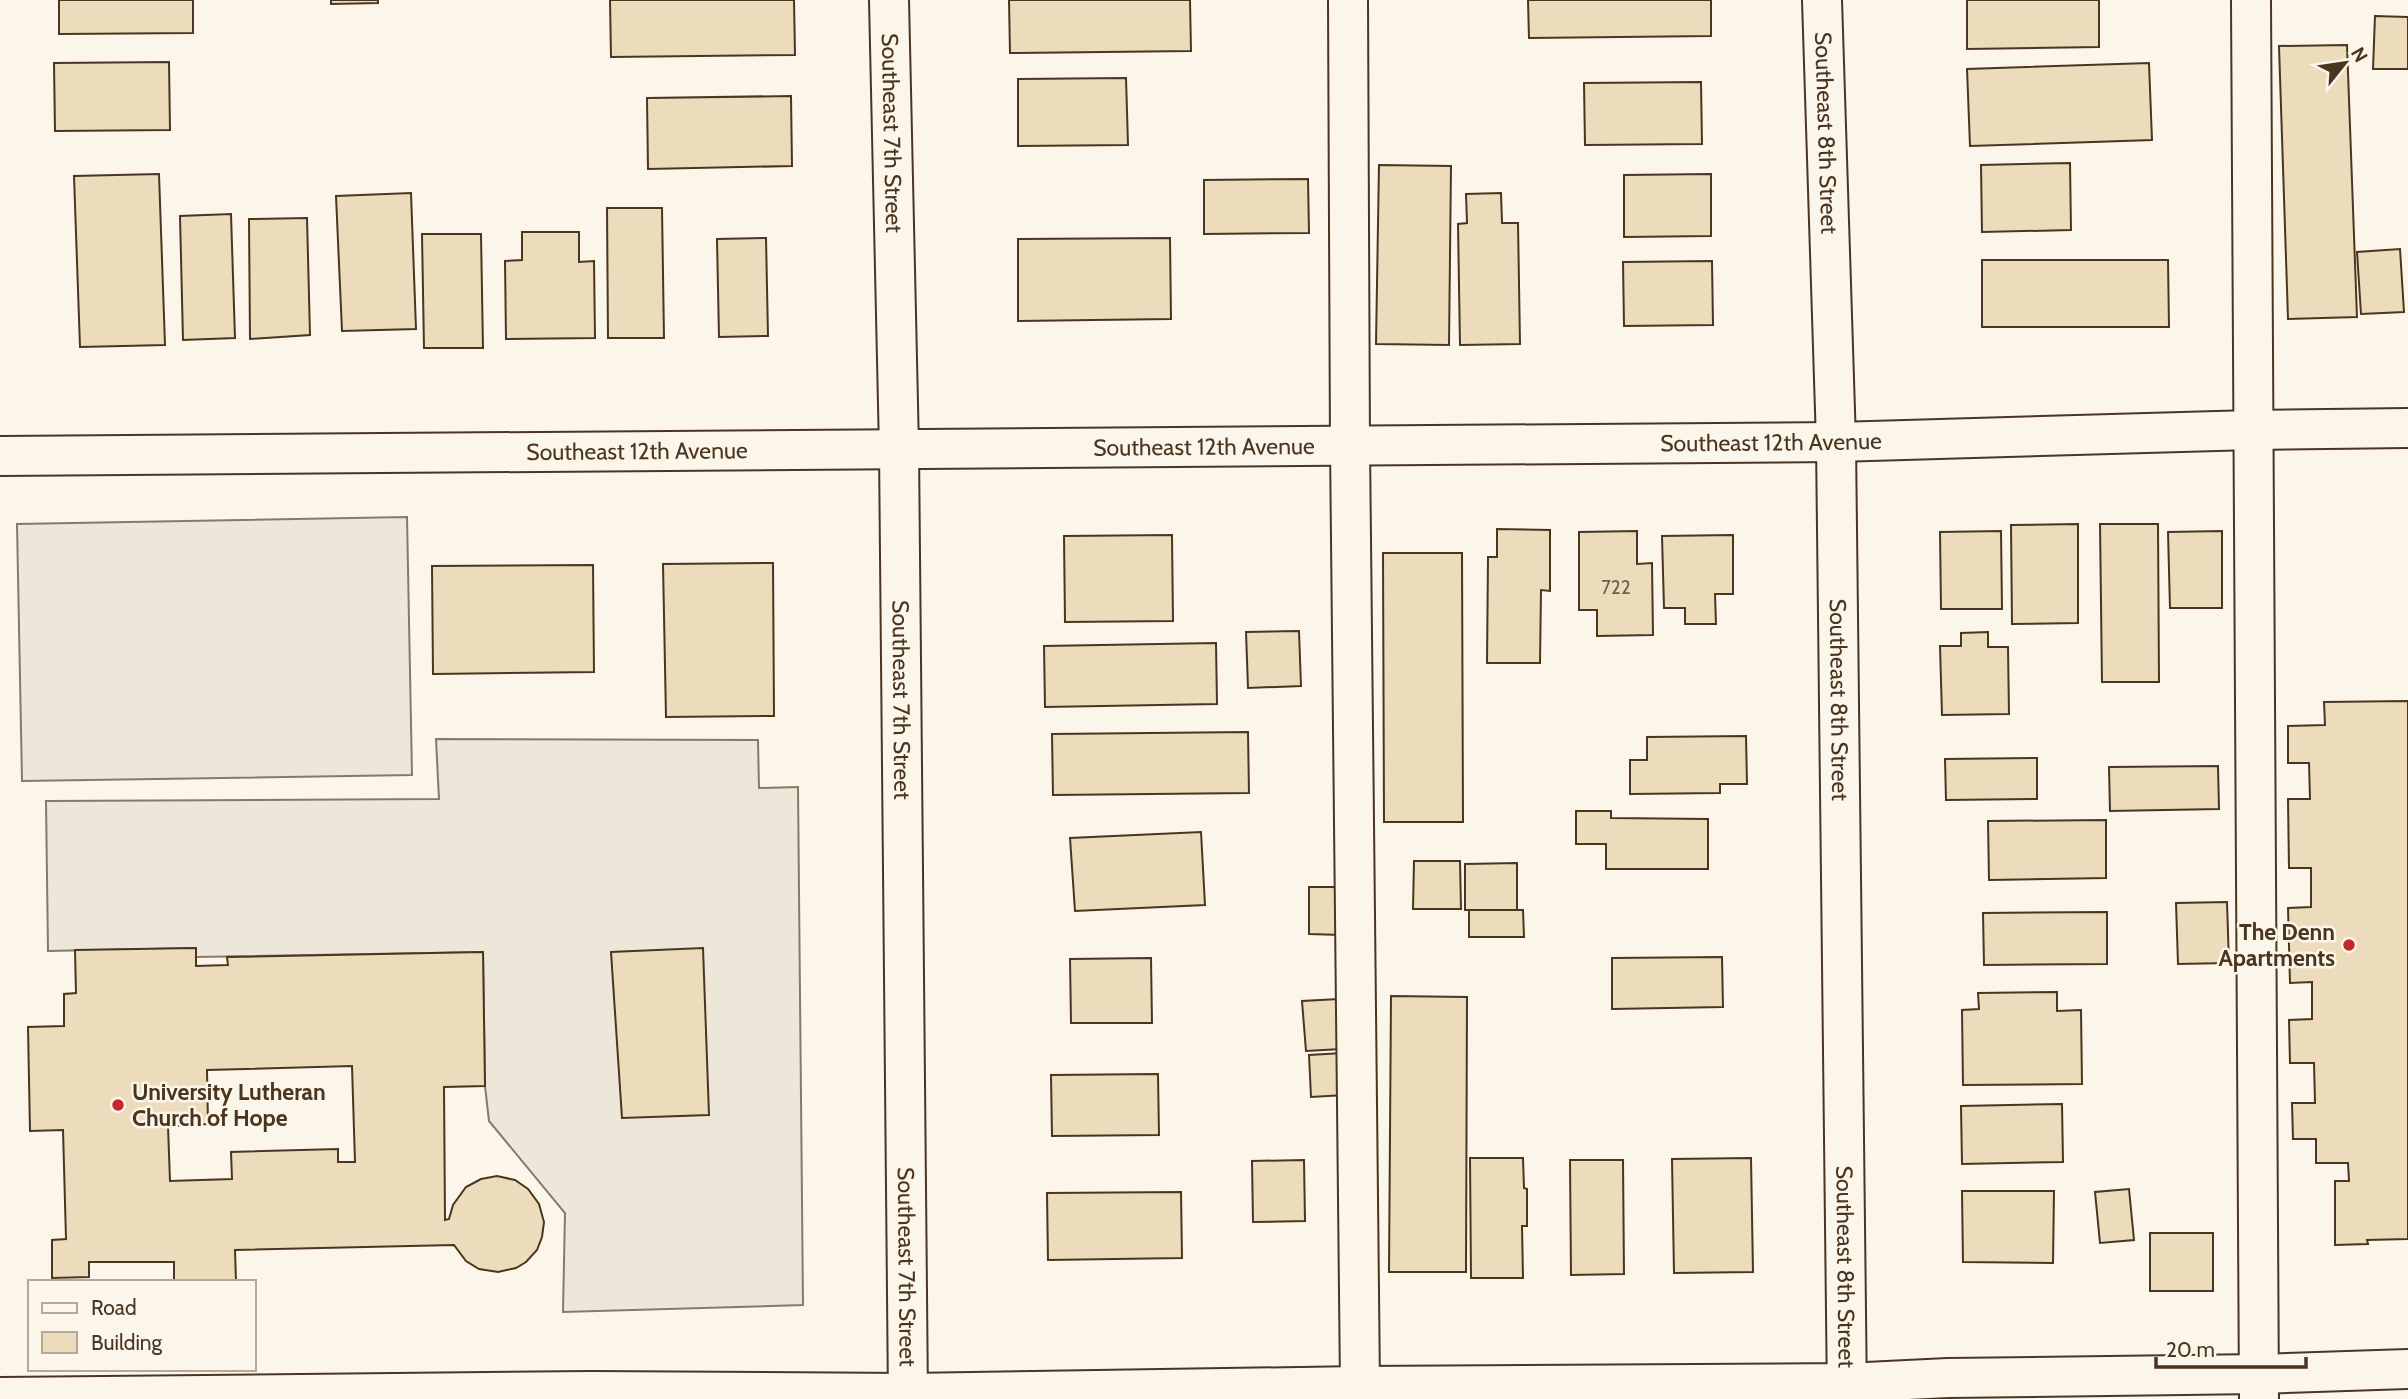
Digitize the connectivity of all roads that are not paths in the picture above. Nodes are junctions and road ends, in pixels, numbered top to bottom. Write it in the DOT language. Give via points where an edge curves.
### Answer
graph roads {
  1 [pos="888,0"];
  2 [pos="1348,0"];
  3 [pos="1822,0"];
  4 [pos="2251,0"];
  5 [pos="2408,428"];
  6 [pos="2252,430"];
  7 [pos="1836,442"];
  8 [pos="1350,446"];
  9 [pos="899,449"];
  10 [pos="0,456"];
  11 [pos="2408,1369"];
  12 [pos="1360,1386"];
  13 [pos="2259,1387"];
  14 [pos="1847,1391"];
  15 [pos="908,1396"];
  16 [pos="0,1397"];
  1 -- 9 [label="street, Southeast 7th Street"];
  2 -- 8 [label="street"];
  3 -- 7 [label="street, Southeast 8th Street"];
  4 -- 6 [label="street"];
  5 -- 6 [label="street, Southeast 12th Avenue"];
  6 -- 7 [label="street, Southeast 12th Avenue"];
  6 -- 13 [label="street"];
  7 -- 8 [label="street, Southeast 12th Avenue"];
  7 -- 14 [label="street, Southeast 8th Street"];
  8 -- 9 [label="street, Southeast 12th Avenue"];
  8 -- 12 [label="street"];
  9 -- 10 [label="street, Southeast 12th Avenue"];
  9 -- 15 [label="street, Southeast 7th Street"];
  11 -- 13 [label="street"];
  12 -- 14 [label="street"];
  12 -- 15 [label="street"];
  13 -- 14 [label="street" via="1948,1378"];
  15 -- 16 [label="street" via="590,1391"];
}
